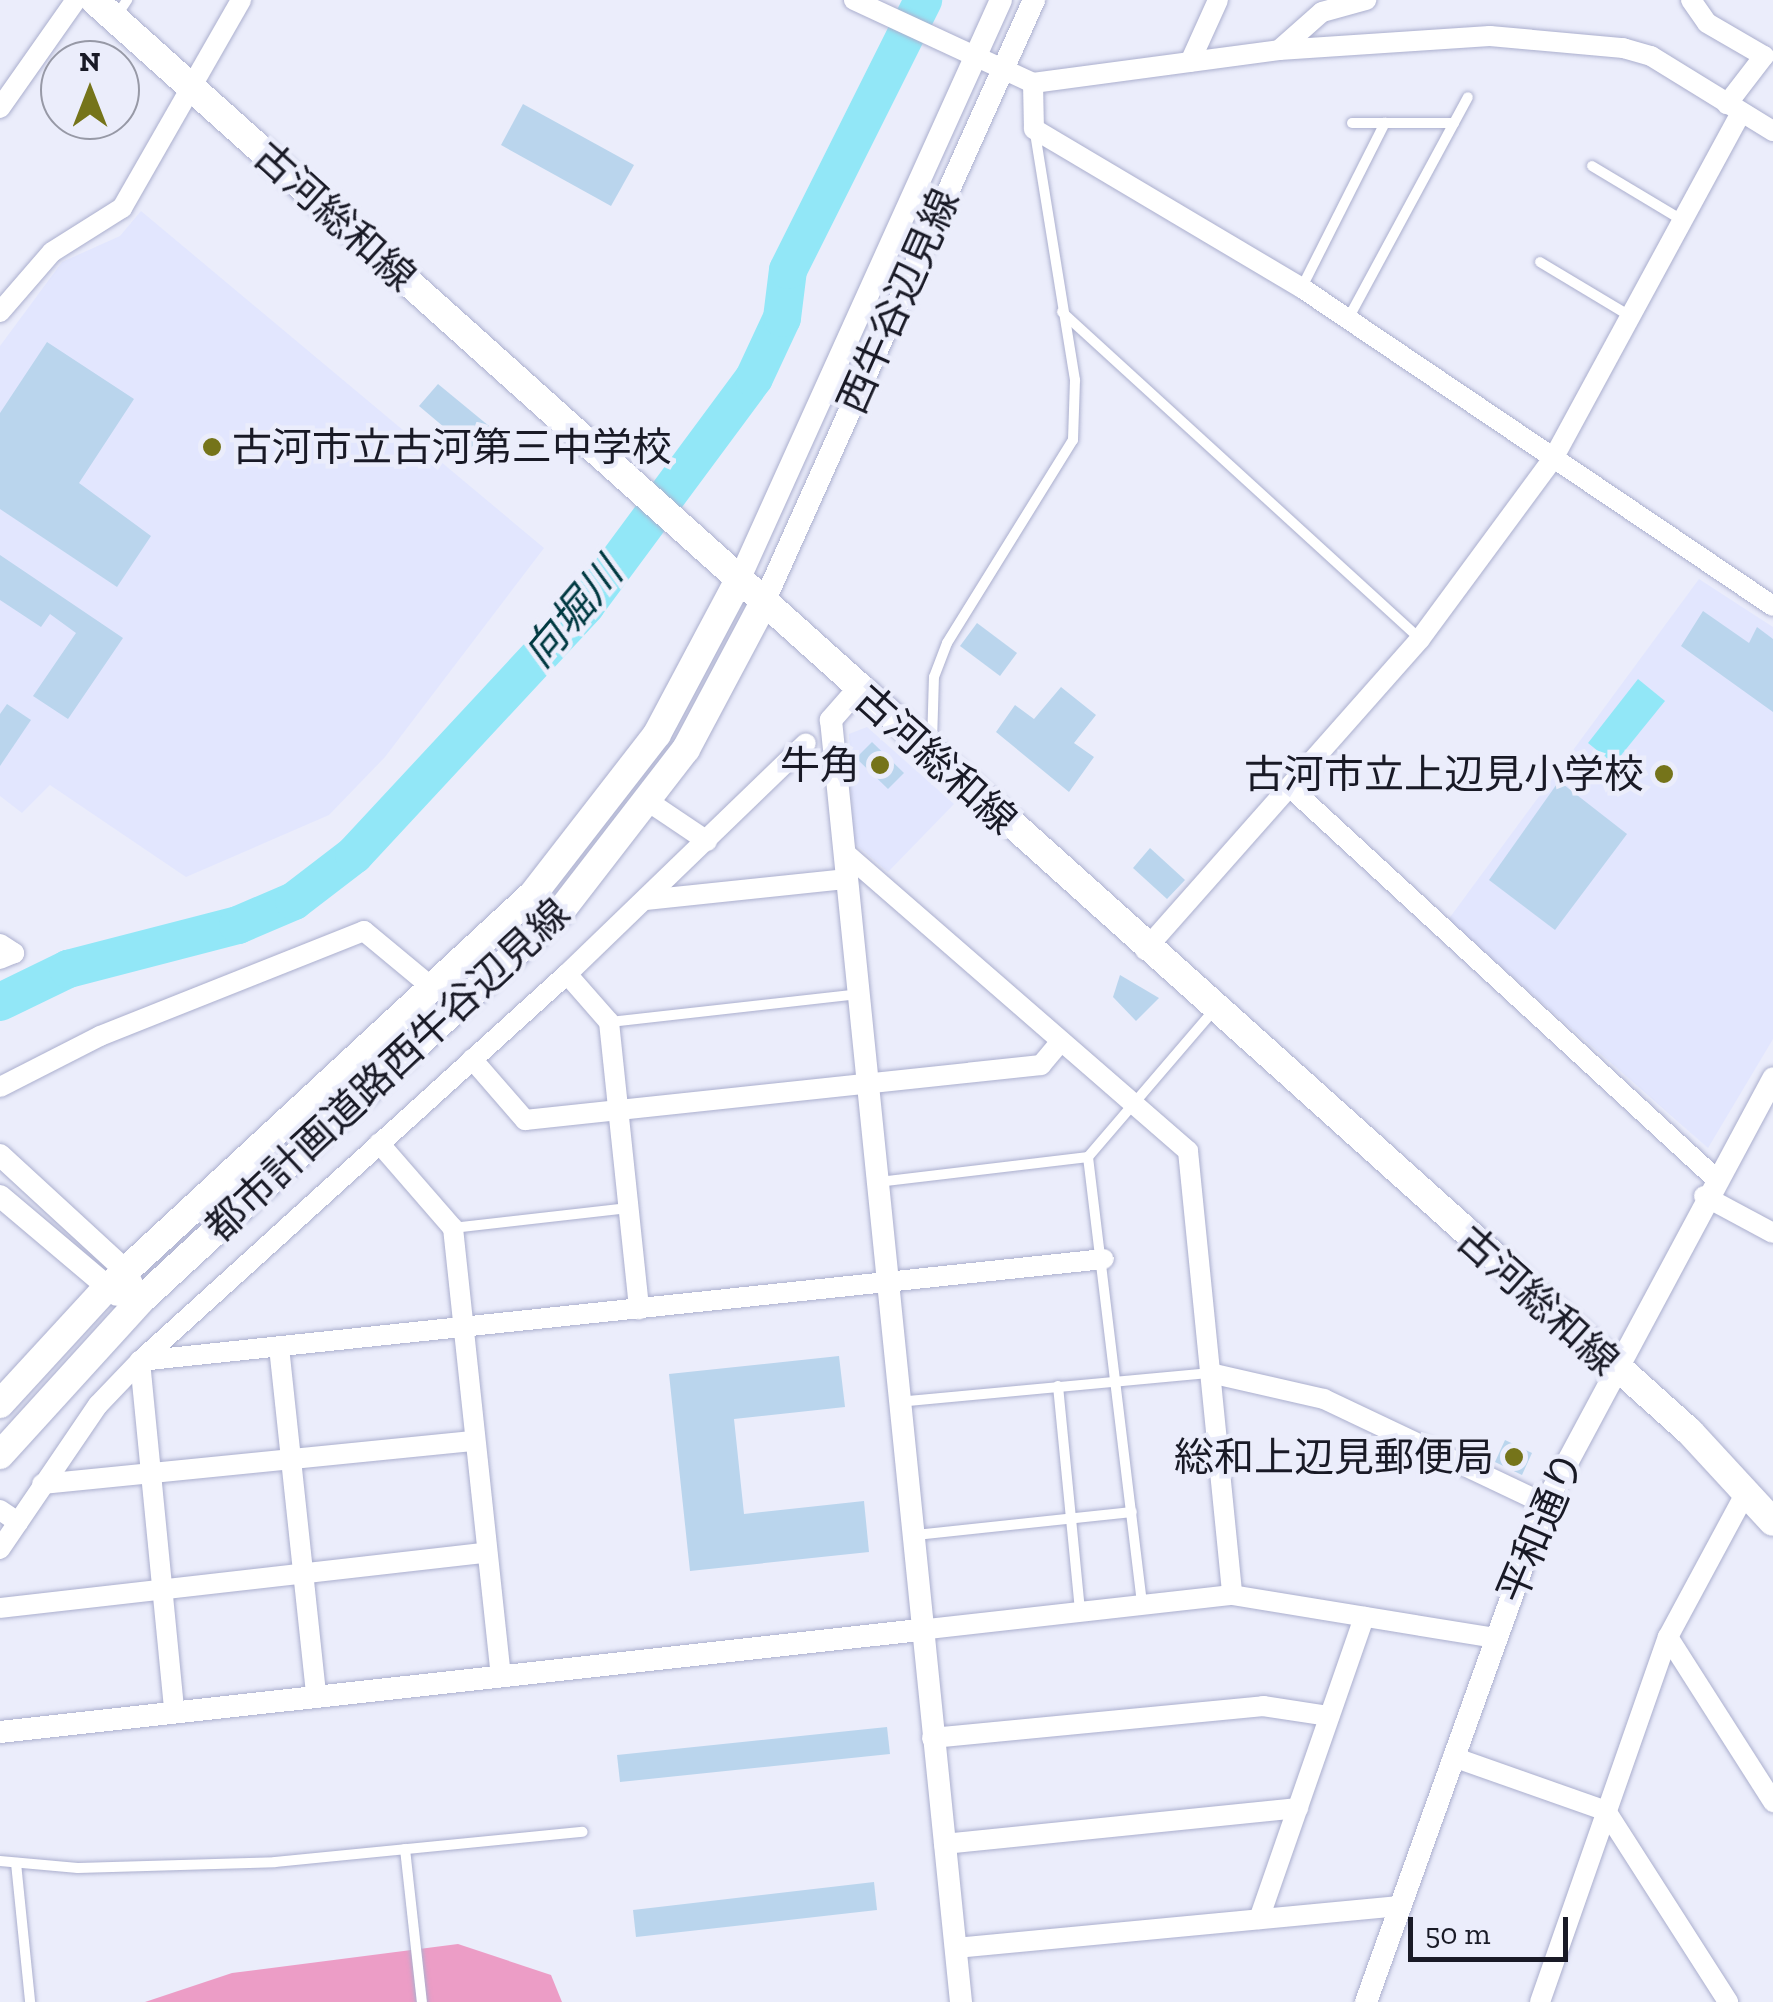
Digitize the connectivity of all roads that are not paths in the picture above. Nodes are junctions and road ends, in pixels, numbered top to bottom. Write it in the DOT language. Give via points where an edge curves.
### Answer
graph roads {
  1 [pos="76,0"];
  2 [pos="241,0"];
  3 [pos="1001,0"];
  4 [pos="1034,0"];
  5 [pos="1218,0"];
  6 [pos="1366,0"];
  7 [pos="1691,0"];
  8 [pos="864,4"];
  9 [pos="112,6"];
  10 [pos="1279,50"];
  11 [pos="978,53"];
  12 [pos="1190,62"];
  13 [pos="1006,66"];
  14 [pos="1033,83"];
  15 [pos="194,92"];
  16 [pos="1468,97"];
  17 [pos="0,108"];
  18 [pos="1734,108"];
  19 [pos="1352,123"];
  20 [pos="1385,123"];
  21 [pos="1454,123"];
  22 [pos="1034,129"];
  23 [pos="1773,131"];
  24 [pos="1592,166"];
  25 [pos="1682,220"];
  26 [pos="1540,262"];
  27 [pos="1302,288"];
  28 [pos="0,312"];
  29 [pos="1061,312"];
  30 [pos="1630,316"];
  31 [pos="1348,319"];
  32 [pos="1554,457"];
  33 [pos="739,580"];
  34 [pos="764,602"];
  35 [pos="1773,606"];
  36 [pos="1420,639"];
  37 [pos="859,688"];
  38 [pos="806,743"];
  39 [pos="932,754"];
  40 [pos="1293,790"];
  41 [pos="649,802"];
  42 [pos="708,841"];
  43 [pos="844,852"];
  44 [pos="847,879"];
  45 [pos="646,900"];
  46 [pos="0,944"];
  47 [pos="1145,950"];
  48 [pos="0,960"];
  49 [pos="566,974"];
  50 [pos="435,990"];
  51 [pos="858,994"];
  52 [pos="1213,1011"];
  53 [pos="609,1022"];
  54 [pos="1061,1042"];
  55 [pos="472,1059"];
  56 [pos="1773,1078"];
  57 [pos="867,1081"];
  58 [pos="0,1087"];
  59 [pos="1134,1106"];
  60 [pos="620,1112"];
  61 [pos="379,1143"];
  62 [pos="0,1154"];
  63 [pos="1088,1157"];
  64 [pos="876,1182"];
  65 [pos="1710,1187"];
  66 [pos="0,1196"];
  67 [pos="628,1208"];
  68 [pos="453,1228"];
  69 [pos="1773,1233"];
  70 [pos="1104,1259"];
  71 [pos="126,1271"];
  72 [pos="886,1282"];
  73 [pos="104,1291"];
  74 [pos="140,1301"];
  75 [pos="639,1308"];
  76 [pos="464,1327"];
  77 [pos="279,1346"];
  78 [pos="140,1361"];
  79 [pos="1612,1366"];
  80 [pos="1210,1373"];
  81 [pos="1117,1380"];
  82 [pos="1058,1386"];
  83 [pos="2,1396"];
  84 [pos="896,1402"];
  85 [pos="475,1441"];
  86 [pos="0,1455"];
  87 [pos="291,1460"];
  88 [pos="151,1473"];
  89 [pos="42,1484"];
  90 [pos="1746,1490"];
  91 [pos="1545,1504"];
  92 [pos="1132,1512"];
  93 [pos="9,1516"];
  94 [pos="1071,1519"];
  95 [pos="1773,1522"];
  96 [pos="910,1535"];
  97 [pos="0,1549"];
  98 [pos="486,1553"];
  99 [pos="304,1573"];
  100 [pos="162,1589"];
  101 [pos="1232,1595"];
  102 [pos="1142,1605"];
  103 [pos="0,1608"];
  104 [pos="1080,1612"];
  105 [pos="1364,1616"];
  106 [pos="919,1630"];
  107 [pos="1668,1637"];
  108 [pos="1494,1638"];
  109 [pos="500,1671"];
  110 [pos="316,1692"];
  111 [pos="174,1708"];
  112 [pos="1329,1716"];
  113 [pos="0,1732"];
  114 [pos="932,1738"];
  115 [pos="1453,1757"];
  116 [pos="1773,1802"];
  117 [pos="1298,1808"];
  118 [pos="1606,1811"];
  119 [pos="583,1832"];
  120 [pos="944,1844"];
  121 [pos="405,1849"];
  122 [pos="0,1862"];
  123 [pos="16,1864"];
  124 [pos="1400,1906"];
  125 [pos="1259,1919"];
  126 [pos="956,1948"];
  127 [pos="30,2002"];
  128 [pos="422,2002"];
  129 [pos="961,2002"];
  130 [pos="1366,2002"];
  131 [pos="1540,2002"];
  132 [pos="1728,2002"];
  1 -- 17 [label="street"];
  2 -- 15 [label="street"];
  3 -- 11 [label="street, 西牛谷辺見線"];
  4 -- 13 [label="street, 西牛谷辺見線"];
  5 -- 12 [label="street"];
  6 -- 10 [label="street" via="1322,12"];
  7 -- 18 [label="street" via="1707,22 1764,56"];
  8 -- 11 [label="street"];
  9 -- 15 [label="main road, 古河総和線"];
  10 -- 12 [label="street"];
  10 -- 18 [label="street" via="1490,36 1623,48 1651,56"];
  11 -- 13 [label="street"];
  11 -- 33 [label="street, 西牛谷辺見線"];
  12 -- 14 [label="street"];
  13 -- 14 [label="street"];
  13 -- 34 [label="street, 西牛谷辺見線"];
  14 -- 22 [label="street"];
  15 -- 28 [label="street" via="122,208 52,252"];
  15 -- 33 [label="main road, 古河総和線"];
  16 -- 21 [label="lane"];
  18 -- 23 [label="street"];
  18 -- 25 [label="street"];
  19 -- 20 [label="lane"];
  20 -- 21 [label="lane"];
  20 -- 27 [label="lane"];
  21 -- 31 [label="lane"];
  22 -- 27 [label="street"];
  22 -- 29 [label="lane"];
  24 -- 25 [label="lane"];
  25 -- 30 [label="street"];
  26 -- 30 [label="lane"];
  27 -- 31 [label="street"];
  29 -- 36 [label="lane"];
  29 -- 39 [label="lane" via="1075,380 1073,440 947,643 934,677"];
  30 -- 32 [label="street"];
  31 -- 32 [label="street"];
  32 -- 35 [label="street"];
  32 -- 36 [label="street"];
  33 -- 34 [label="main road, 古河総和線"];
  33 -- 50 [label="main road, 都市計画道路西牛谷辺見線" via="690,679 619,787 532,894"];
  34 -- 37 [label="main road, 古河総和線"];
  34 -- 41 [label="main road, 都市計画道路西牛谷辺見線" via="717,697"];
  36 -- 40 [label="street"];
  37 -- 39 [label="main road, 古河総和線"];
  37 -- 43 [label="street" via="830,720"];
  38 -- 42 [label="street"];
  39 -- 47 [label="main road, 古河総和線"];
  40 -- 47 [label="street"];
  40 -- 65 [label="street"];
  41 -- 42 [label="street"];
  41 -- 74 [label="main road, 都市計画道路西牛谷辺見線" via="522,952"];
  42 -- 45 [label="street"];
  43 -- 44 [label="street"];
  43 -- 54 [label="street"];
  44 -- 45 [label="street"];
  44 -- 51 [label="street"];
  45 -- 49 [label="street"];
  46 -- 48 [label="street" via="14,953"];
  47 -- 52 [label="main road, 古河総和線"];
  49 -- 53 [label="street"];
  49 -- 55 [label="street"];
  50 -- 58 [label="street" via="364,931 100,1036"];
  50 -- 71 [label="main road, 都市計画道路西牛谷辺見線"];
  51 -- 53 [label="lane"];
  51 -- 57 [label="street"];
  52 -- 59 [label="lane"];
  52 -- 79 [label="main road, 古河総和線"];
  53 -- 60 [label="street"];
  54 -- 57 [label="street" via="1041,1065"];
  54 -- 59 [label="street"];
  55 -- 60 [label="street" via="525,1120"];
  55 -- 61 [label="street"];
  56 -- 65 [label="street, 平和通り"];
  57 -- 60 [label="street"];
  57 -- 64 [label="street"];
  59 -- 63 [label="lane"];
  59 -- 80 [label="street" via="1188,1152"];
  60 -- 67 [label="street"];
  61 -- 68 [label="street"];
  61 -- 78 [label="street"];
  62 -- 71 [label="street"];
  63 -- 64 [label="lane"];
  63 -- 70 [label="lane"];
  64 -- 72 [label="street"];
  65 -- 69 [label="street"];
  65 -- 79 [label="street, 平和通り"];
  66 -- 73 [label="street"];
  67 -- 68 [label="lane"];
  67 -- 75 [label="street"];
  68 -- 76 [label="street"];
  70 -- 72 [label="street"];
  70 -- 81 [label="lane"];
  71 -- 73 [label="main road, 都市計画道路西牛谷辺見線"];
  71 -- 74 [label="street"];
  72 -- 75 [label="street"];
  72 -- 84 [label="street"];
  73 -- 74 [label="street"];
  73 -- 83 [label="main road, 都市計画道路西牛谷辺見線"];
  74 -- 86 [label="main road, 都市計画道路西牛谷辺見線"];
  75 -- 76 [label="street"];
  76 -- 77 [label="street"];
  76 -- 85 [label="street"];
  77 -- 78 [label="street"];
  77 -- 87 [label="street"];
  78 -- 88 [label="street"];
  78 -- 89 [label="street"];
  79 -- 90 [label="main road, 古河総和線"];
  79 -- 91 [label="street, 平和通り"];
  80 -- 81 [label="lane"];
  80 -- 91 [label="street" via="1324,1399"];
  80 -- 101 [label="street"];
  81 -- 82 [label="lane"];
  81 -- 92 [label="lane"];
  82 -- 84 [label="lane"];
  82 -- 94 [label="lane"];
  84 -- 96 [label="street"];
  85 -- 87 [label="street"];
  85 -- 98 [label="street"];
  87 -- 88 [label="street"];
  87 -- 99 [label="street"];
  88 -- 89 [label="street"];
  88 -- 100 [label="street"];
  89 -- 93 [label="street"];
  90 -- 95 [label="main road, 古河総和線"];
  90 -- 107 [label="street"];
  91 -- 108 [label="street, 平和通り"];
  92 -- 94 [label="lane"];
  92 -- 102 [label="lane"];
  93 -- 97 [label="street"];
  94 -- 96 [label="lane"];
  94 -- 104 [label="lane"];
  96 -- 106 [label="street"];
  98 -- 99 [label="street"];
  98 -- 109 [label="street"];
  99 -- 100 [label="street"];
  99 -- 110 [label="street"];
  100 -- 103 [label="street"];
  100 -- 111 [label="street"];
  101 -- 102 [label="street"];
  101 -- 105 [label="street"];
  102 -- 104 [label="street"];
  104 -- 106 [label="street"];
  105 -- 108 [label="street"];
  105 -- 112 [label="street"];
  106 -- 109 [label="street"];
  106 -- 114 [label="street"];
  107 -- 116 [label="street"];
  107 -- 118 [label="street"];
  108 -- 115 [label="street, 平和通り"];
  109 -- 110 [label="street"];
  110 -- 111 [label="street"];
  111 -- 113 [label="street"];
  112 -- 114 [label="street" via="1262,1706"];
  112 -- 117 [label="street"];
  114 -- 120 [label="street"];
  115 -- 118 [label="street"];
  115 -- 124 [label="street, 平和通り"];
  117 -- 120 [label="street"];
  117 -- 125 [label="street"];
  118 -- 131 [label="street"];
  118 -- 132 [label="street"];
  119 -- 121 [label="lane"];
  120 -- 126 [label="street"];
  121 -- 123 [label="lane" via="275,1862"];
  121 -- 128 [label="lane"];
  122 -- 123 [label="lane"];
  123 -- 127 [label="lane"];
  124 -- 125 [label="street"];
  124 -- 130 [label="street, 平和通り"];
  125 -- 126 [label="street"];
  126 -- 129 [label="street"];
}
